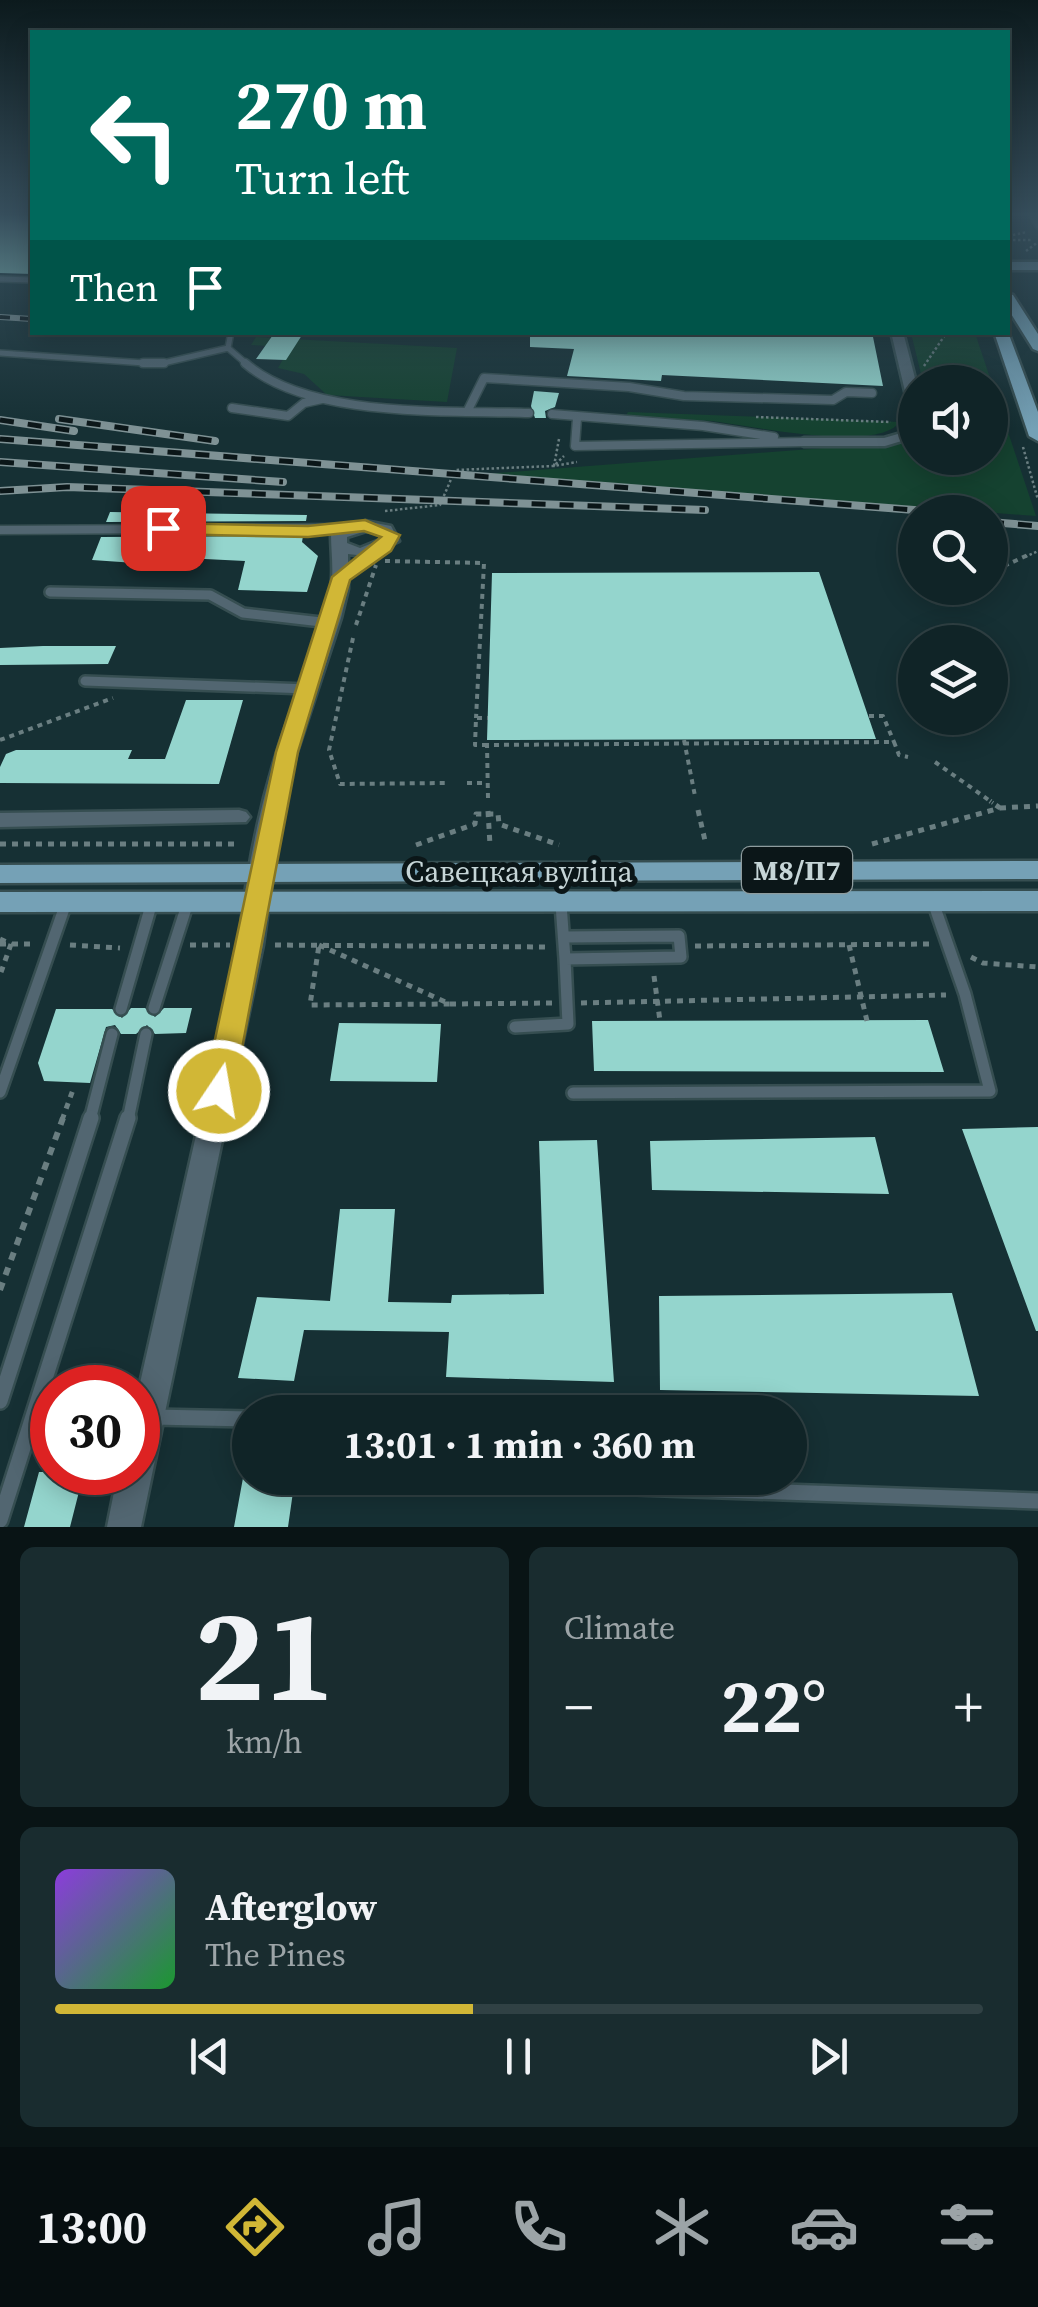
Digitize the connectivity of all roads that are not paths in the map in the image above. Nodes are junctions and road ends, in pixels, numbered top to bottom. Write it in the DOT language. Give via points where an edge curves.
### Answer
graph roads {
  1 [pos="1010,301"];
  2 [pos="230,335"];
  3 [pos="897,335"];
  4 [pos="1002,335"];
  5 [pos="1038,346"];
  6 [pos="228,348"];
  7 [pos="0,353"];
  8 [pos="905,365"];
  9 [pos="872,394"];
  10 [pos="323,398"];
  11 [pos="232,408"];
  12 [pos="468,410"];
  13 [pos="529,413"];
  14 [pos="552,414"];
  15 [pos="576,418"];
  16 [pos="1038,436"];
  17 [pos="898,438"];
  18 [pos="804,442"];
  19 [pos="0,530"];
  20 [pos="308,532"];
  21 [pos="347,535"];
  22 [pos="374,551"];
  23 [pos="341,577"];
  24 [pos="50,592"];
  25 [pos="330,623"];
  26 [pos="86,681"];
  27 [pos="307,689"];
  28 [pos="238,817"];
  29 [pos="0,820"];
  30 [pos="1038,870"];
  31 [pos="260,872"];
  32 [pos="0,874"];
  33 [pos="1006,900"];
  34 [pos="1038,900"];
  35 [pos="933,901"];
  36 [pos="0,902"];
  37 [pos="66,902"];
  38 [pos="152,902"];
  39 [pos="188,902"];
  40 [pos="254,904"];
  41 [pos="561,904"];
  42 [pos="1038,909"];
  43 [pos="559,951"];
  44 [pos="154,1008"];
  45 [pos="121,1009"];
  46 [pos="514,1028"];
  47 [pos="112,1034"];
  48 [pos="146,1034"];
  49 [pos="0,1092"];
  50 [pos="573,1093"];
  51 [pos="159,1365"];
  52 [pos="0,1401"];
  53 [pos="160,1418"];
  54 [pos="232,1419"];
  55 [pos="807,1493"];
  56 [pos="130,1495"];
  57 [pos="1038,1501"];
  58 [pos="0,1520"];
  59 [pos="124,1527"];
  1 -- 5 [label="main road"];
  2 -- 6 [label="lane"];
  3 -- 8 [label="street"];
  4 -- 16 [label="main road"];
  6 -- 7 [label="lane" via="159,364"];
  6 -- 10 [label="lane" via="239,362"];
  9 -- 12 [label="lane" via="846,392 833,400 684,396 484,378"];
  10 -- 11 [label="lane" via="288,416"];
  10 -- 12 [label="lane"];
  12 -- 13 [label="lane"];
  14 -- 15 [label="lane"];
  15 -- 18 [label="lane" via="703,426"];
  15 -- 18 [label="lane" via="574,446"];
  17 -- 18 [label="street"];
  19 -- 20 [label="lane"];
  20 -- 21 [label="lane"];
  20 -- 21 [label="lane"];
  21 -- 22 [label="street"];
  21 -- 22 [label="street" via="391,535"];
  21 -- 23 [label="street"];
  22 -- 23 [label="street"];
  23 -- 25 [label="street"];
  24 -- 25 [label="lane" via="210,595 243,613"];
  25 -- 27 [label="street"];
  26 -- 27 [label="lane"];
  27 -- 31 [label="street"];
  28 -- 29 [label="street"];
  30 -- 31 [label="main road, Савецкая вуліца / М8/П7"];
  31 -- 32 [label="main road, Савецкая вуліца / М8/П7"];
  31 -- 40 [label="street"];
  33 -- 34 [label="main road, Савецкая вуліца / М8/П7"];
  33 -- 35 [label="main road, Савецкая вуліца / М8/П7"];
  33 -- 42 [label="main road"];
  35 -- 41 [label="main road, Савецкая вуліца / М8/П7"];
  35 -- 50 [label="lane" via="990,1091"];
  36 -- 37 [label="main road, Савецкая вуліца / М8/П7"];
  37 -- 38 [label="main road, Савецкая вуліца / М8/П7"];
  37 -- 49 [label="lane"];
  38 -- 39 [label="main road, Савецкая вуліца / М8/П7"];
  38 -- 45 [label="lane"];
  39 -- 40 [label="main road, Савецкая вуліца / М8/П7"];
  39 -- 44 [label="lane"];
  40 -- 41 [label="main road, Савецкая вуліца / М8/П7"];
  40 -- 51 [label="street" via="251,946"];
  41 -- 43 [label="lane"];
  43 -- 43 [label="lane" via="679,936 681,957 652,958"];
  43 -- 46 [label="lane" via="570,1020 564,1026"];
  47 -- 52 [label="lane"];
  48 -- 58 [label="lane" via="128,1123"];
  53 -- 54 [label="lane"];
  55 -- 57 [label="lane"];
  56 -- 59 [label="street"];
}
